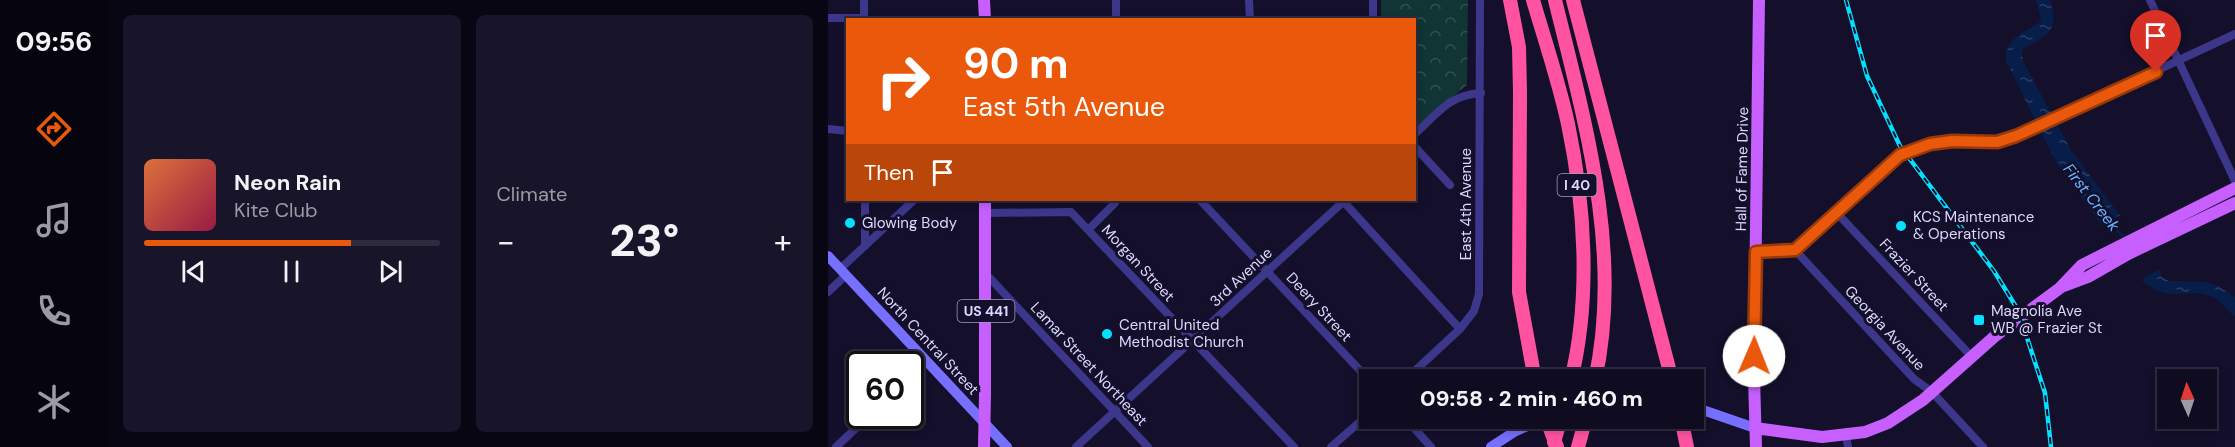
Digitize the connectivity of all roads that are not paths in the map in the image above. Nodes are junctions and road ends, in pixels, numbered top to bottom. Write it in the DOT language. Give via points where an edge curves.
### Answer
graph roads {
  1 [pos="864,0"];
  2 [pos="984,0"];
  3 [pos="1116,0"];
  4 [pos="1250,0"];
  5 [pos="1373,0"];
  6 [pos="1480,0"];
  7 [pos="1510,0"];
  8 [pos="1533,0"];
  9 [pos="1555,0"];
  10 [pos="1573,0"];
  11 [pos="1759,0"];
  12 [pos="2150,0"];
  13 [pos="828,18"];
  14 [pos="846,18"];
  15 [pos="864,18"];
  16 [pos="985,18"];
  17 [pos="1116,18"];
  18 [pos="1250,18"];
  19 [pos="1373,18"];
  20 [pos="2235,34"];
  21 [pos="2178,62"];
  22 [pos="1481,93"];
  23 [pos="828,129"];
  24 [pos="846,131"];
  25 [pos="1416,133"];
  26 [pos="1416,148"];
  27 [pos="2235,181"];
  28 [pos="1450,185"];
  29 [pos="2235,188"];
  30 [pos="865,201"];
  31 [pos="913,201"];
  32 [pos="985,201"];
  33 [pos="1115,201"];
  34 [pos="1201,201"];
  35 [pos="1343,201"];
  36 [pos="1345,201"];
  37 [pos="2235,202"];
  38 [pos="1836,212"];
  39 [pos="985,213"];
  40 [pos="1088,230"];
  41 [pos="865,246"];
  42 [pos="1795,250"];
  43 [pos="1756,252"];
  44 [pos="828,256"];
  45 [pos="1267,271"];
  46 [pos="843,272"];
  47 [pos="986,274"];
  48 [pos="2060,288"];
  49 [pos="828,292"];
  50 [pos="1460,329"];
  51 [pos="1192,340"];
  52 [pos="1971,356"];
  53 [pos="927,361"];
  54 [pos="924,364"];
  55 [pos="1359,369"];
  56 [pos="1418,369"];
  57 [pos="1533,369"];
  58 [pos="1573,369"];
  59 [pos="1597,369"];
  60 [pos="1670,369"];
  61 [pos="1932,392"];
  62 [pos="1704,410"];
  63 [pos="1115,411"];
  64 [pos="983,422"];
  65 [pos="1359,423"];
  66 [pos="1755,428"];
  67 [pos="855,429"];
  68 [pos="1415,429"];
  69 [pos="1521,429"];
  70 [pos="1549,429"];
  71 [pos="1559,429"];
  72 [pos="1583,429"];
  73 [pos="1683,429"];
  74 [pos="1847,441"];
  75 [pos="836,447"];
  76 [pos="984,447"];
  77 [pos="1007,447"];
  78 [pos="1077,447"];
  79 [pos="1148,447"];
  80 [pos="1294,447"];
  81 [pos="1331,447"];
  82 [pos="1431,447"];
  83 [pos="1491,447"];
  84 [pos="1555,447"];
  85 [pos="1578,447"];
  86 [pos="1687,447"];
  87 [pos="1756,447"];
  88 [pos="1983,447"];
  1 -- 15 [label="street"];
  2 -- 16 [label="main road"];
  3 -- 17 [label="street"];
  4 -- 18 [label="street"];
  5 -- 19 [label="street"];
  6 -- 22 [label="street, East 4th Avenue"];
  7 -- 57 [label="highway" via="1519,47 1519,291"];
  8 -- 58 [label="highway, I 40" via="1568,124 1583,241 1583,290"];
  9 -- 59 [label="highway, I 40" via="1589,139 1599,211 1604,265"];
  10 -- 60 [label="highway"];
  11 -- 43 [label="main road, Hall of Fame Drive"];
  12 -- 21 [label="street"];
  13 -- 14 [label="street"];
  20 -- 21 [label="street"];
  21 -- 27 [label="street"];
  21 -- 38 [label="street" via="2030,131 1997,142 1930,144 1900,155"];
  22 -- 25 [label="street" via="1454,98"];
  22 -- 50 [label="street, East 4th Avenue" via="1479,294 1474,311"];
  23 -- 24 [label="street"];
  26 -- 28 [label="street"];
  29 -- 48 [label="main road" via="2082,265"];
  30 -- 41 [label="street"];
  31 -- 41 [label="street"];
  32 -- 39 [label="main road, US 441"];
  33 -- 40 [label="street"];
  34 -- 45 [label="street, Deery Street"];
  35 -- 45 [label="street, 3rd Avenue"];
  36 -- 50 [label="street"];
  37 -- 48 [label="main road"];
  38 -- 42 [label="street"];
  38 -- 52 [label="street, Frazier Street"];
  39 -- 40 [label="street, Morgan Street" via="1071,212"];
  39 -- 47 [label="main road, US 441"];
  40 -- 51 [label="street, Morgan Street"];
  41 -- 46 [label="street"];
  42 -- 43 [label="street"];
  42 -- 61 [label="street, Georgia Avenue" via="1914,379"];
  43 -- 66 [label="main road, Hall of Fame Drive"];
  44 -- 46 [label="main road, North Central Street"];
  45 -- 51 [label="street, 3rd Avenue"];
  45 -- 55 [label="street, Deery Street"];
  46 -- 49 [label="street"];
  46 -- 53 [label="main road, North Central Street"];
  47 -- 63 [label="street, Lamar Street Northeast"];
  47 -- 64 [label="main road, US 441"];
  48 -- 52 [label="main road"];
  50 -- 56 [label="street, East 4th Avenue"];
  51 -- 63 [label="street, 3rd Avenue"];
  51 -- 80 [label="street, Morgan Street"];
  52 -- 61 [label="main road"];
  53 -- 54 [label="street"];
  53 -- 64 [label="main road, North Central Street"];
  61 -- 74 [label="main road" via="1902,415"];
  61 -- 88 [label="street, Georgia Avenue"];
  62 -- 66 [label="main road"];
  63 -- 78 [label="street, 3rd Avenue"];
  63 -- 79 [label="street, Lamar Street Northeast"];
  64 -- 76 [label="main road, US 441"];
  64 -- 77 [label="main road, North Central Street"];
  65 -- 81 [label="street"];
  66 -- 74 [label="main road"];
  66 -- 87 [label="main road, Hall of Fame Drive"];
  67 -- 75 [label="street"];
  68 -- 82 [label="street"];
  69 -- 83 [label="main road"];
  70 -- 84 [label="highway"];
  71 -- 84 [label="highway"];
  72 -- 85 [label="highway"];
  73 -- 86 [label="highway"];
}
